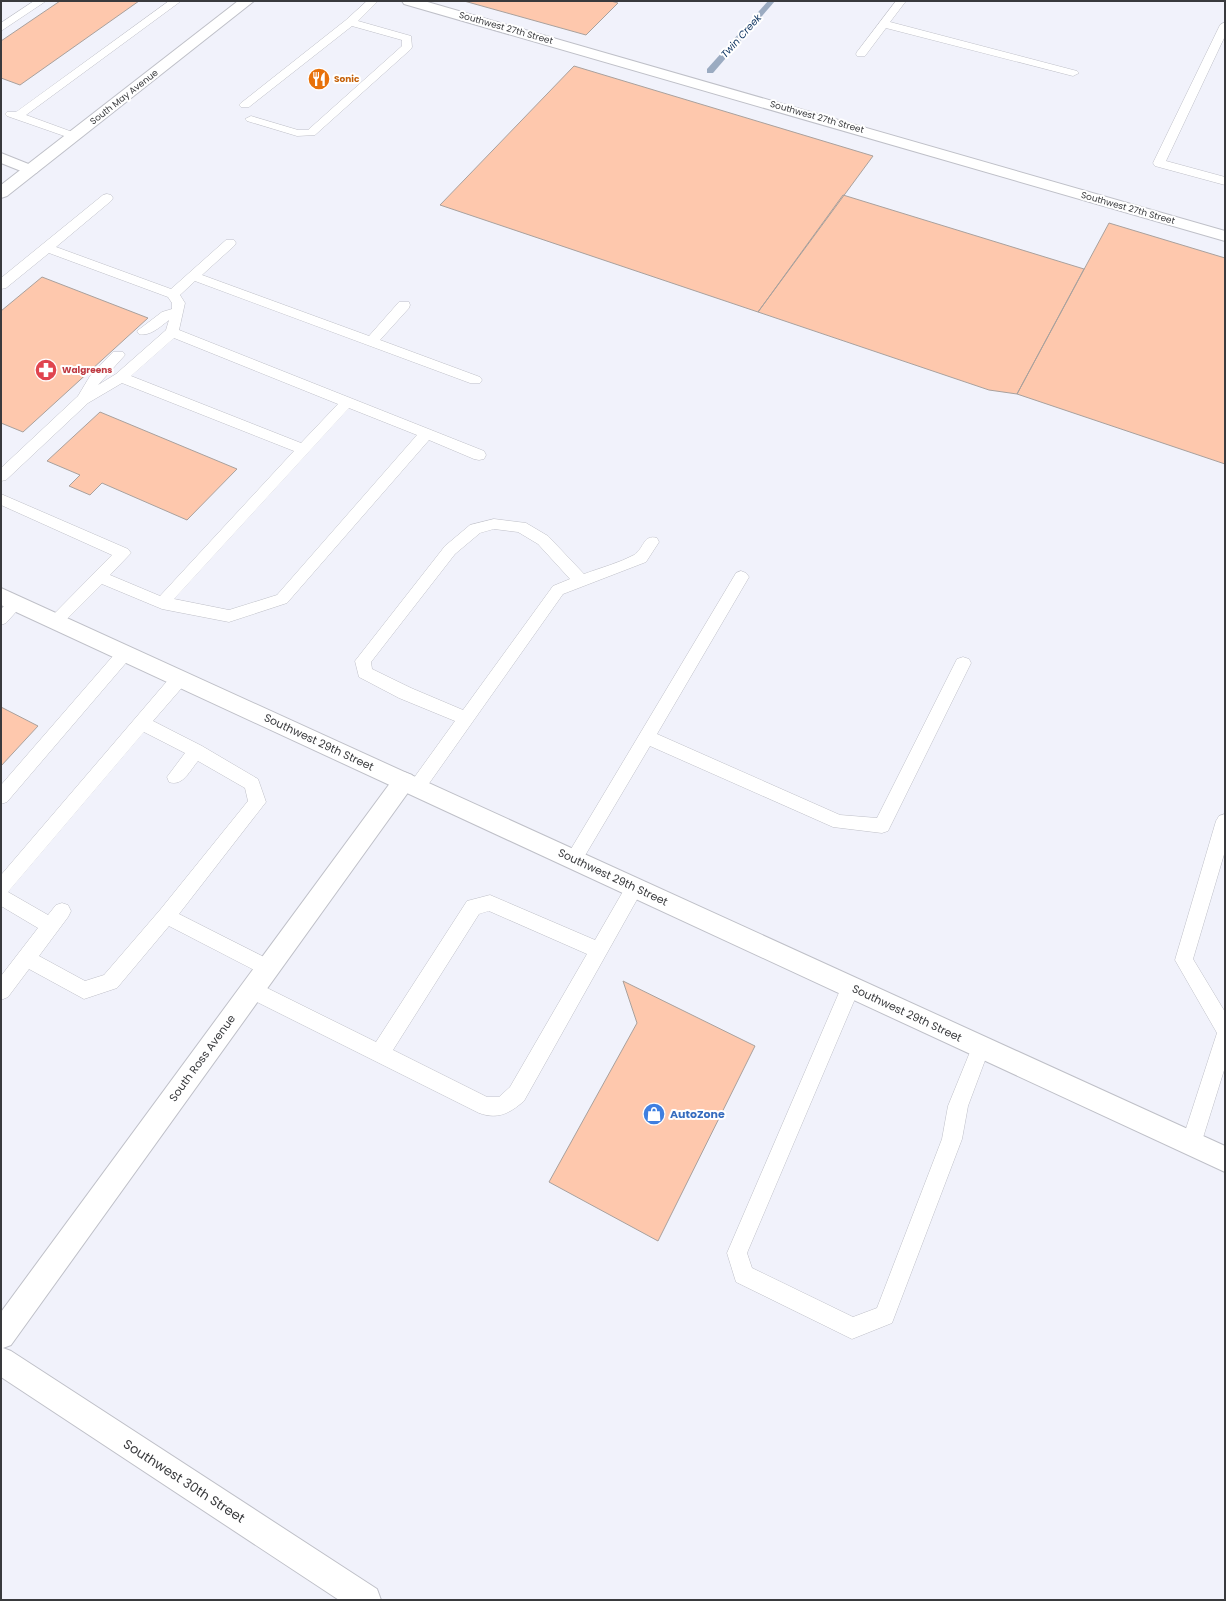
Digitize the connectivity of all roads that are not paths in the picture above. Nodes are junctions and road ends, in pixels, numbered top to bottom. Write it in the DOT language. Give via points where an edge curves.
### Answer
graph roads {
  1 [pos="41,1"];
  2 [pos="176,1"];
  3 [pos="247,1"];
  4 [pos="373,1"];
  5 [pos="409,1"];
  6 [pos="901,1"];
  7 [pos="350,22"];
  8 [pos="884,24"];
  9 [pos="1225,25"];
  10 [pos="1,28"];
  11 [pos="861,54"];
  12 [pos="1073,73"];
  13 [pos="245,105"];
  14 [pos="10,113"];
  15 [pos="251,119"];
  16 [pos="1,121"];
  17 [pos="74,136"];
  18 [pos="1,158"];
  19 [pos="32,170"];
  20 [pos="1225,181"];
  21 [pos="1,193"];
  22 [pos="107,198"];
  23 [pos="1225,236"];
  24 [pos="230,243"];
  25 [pos="47,248"];
  26 [pos="193,276"];
  27 [pos="1,285"];
  28 [pos="173,294"];
  29 [pos="404,305"];
  30 [pos="178,312"];
  31 [pos="144,331"];
  32 [pos="172,332"];
  33 [pos="371,342"];
  34 [pos="118,355"];
  35 [pos="121,377"];
  36 [pos="475,380"];
  37 [pos="83,400"];
  38 [pos="347,402"];
  39 [pos="426,434"];
  40 [pos="303,449"];
  41 [pos="479,455"];
  42 [pos="3,470"];
  43 [pos="1,499"];
  44 [pos="652,542"];
  45 [pos="99,577"];
  46 [pos="741,577"];
  47 [pos="581,581"];
  48 [pos="9,600"];
  49 [pos="162,603"];
  50 [pos="1,619"];
  51 [pos="56,621"];
  52 [pos="125,653"];
  53 [pos="963,663"];
  54 [pos="180,678"];
  55 [pos="465,718"];
  56 [pos="141,723"];
  57 [pos="646,737"];
  58 [pos="196,751"];
  59 [pos="175,777"];
  60 [pos="411,784"];
  61 [pos="1,796"];
  62 [pos="1225,821"];
  63 [pos="574,859"];
  64 [pos="635,887"];
  65 [pos="1,888"];
  66 [pos="1,897"];
  67 [pos="62,911"];
  68 [pos="166,916"];
  69 [pos="50,926"];
  70 [pos="599,951"];
  71 [pos="27,960"];
  72 [pos="268,968"];
  73 [pos="851,987"];
  74 [pos="252,990"];
  75 [pos="1,991"];
  76 [pos="1225,1029"];
  77 [pos="1225,1037"];
  78 [pos="981,1047"];
  79 [pos="380,1053"];
  80 [pos="1191,1144"];
  81 [pos="1225,1159"];
  82 [pos="1,1336"];
  83 [pos="1,1361"];
  84 [pos="366,1600"];
  1 -- 10 [label="lane"];
  2 -- 14 [label="lane"];
  3 -- 17 [label="street, South May Avenue"];
  4 -- 7 [label="lane"];
  5 -- 23 [label="street, Southwest 27th Street"];
  6 -- 8 [label="lane"];
  7 -- 13 [label="lane"];
  7 -- 15 [label="lane" via="407,38 407,47 311,133 297,133"];
  8 -- 11 [label="lane"];
  8 -- 12 [label="lane"];
  9 -- 20 [label="lane" via="1159,163"];
  14 -- 16 [label="lane"];
  14 -- 17 [label="lane"];
  17 -- 19 [label="street, South May Avenue"];
  18 -- 19 [label="street"];
  19 -- 21 [label="street, South May Avenue"];
  22 -- 25 [label="lane"];
  24 -- 26 [label="lane"];
  25 -- 27 [label="lane"];
  25 -- 28 [label="lane"];
  26 -- 28 [label="lane"];
  26 -- 33 [label="lane"];
  28 -- 30 [label="lane" via="179,303"];
  29 -- 33 [label="lane"];
  30 -- 31 [label="lane"];
  30 -- 32 [label="lane"];
  32 -- 35 [label="lane"];
  32 -- 38 [label="lane"];
  33 -- 36 [label="lane"];
  34 -- 37 [label="lane" via="87,390"];
  35 -- 37 [label="lane"];
  35 -- 40 [label="lane"];
  37 -- 42 [label="lane"];
  38 -- 39 [label="lane"];
  38 -- 40 [label="lane"];
  39 -- 41 [label="lane"];
  39 -- 49 [label="lane" via="282,599 229,616"];
  40 -- 49 [label="lane"];
  43 -- 45 [label="lane" via="123,553"];
  44 -- 47 [label="lane" via="641,558"];
  45 -- 49 [label="lane"];
  45 -- 51 [label="lane"];
  46 -- 57 [label="lane"];
  47 -- 55 [label="lane" via="558,590"];
  47 -- 55 [label="lane" via="543,540 521,527 494,524 475,529 450,550 363,661 365,672 405,693"];
  48 -- 50 [label="lane"];
  48 -- 51 [label="street, Southwest 29th Street"];
  51 -- 52 [label="street, Southwest 29th Street"];
  52 -- 54 [label="street, Southwest 29th Street"];
  52 -- 61 [label="lane"];
  53 -- 57 [label="lane" via="882,826 839,822"];
  54 -- 56 [label="lane"];
  54 -- 60 [label="street, Southwest 29th Street"];
  55 -- 60 [label="lane"];
  56 -- 58 [label="lane"];
  56 -- 65 [label="lane"];
  57 -- 63 [label="lane"];
  58 -- 59 [label="lane"];
  58 -- 68 [label="lane" via="252,784 257,802"];
  60 -- 63 [label="street, Southwest 29th Street"];
  60 -- 72 [label="street, South Ross Avenue"];
  62 -- 76 [label="lane" via="1184,960"];
  63 -- 64 [label="street, Southwest 29th Street"];
  64 -- 70 [label="lane"];
  64 -- 73 [label="street, Southwest 29th Street"];
  66 -- 69 [label="lane"];
  67 -- 69 [label="lane"];
  68 -- 71 [label="lane" via="110,982 84,990"];
  68 -- 72 [label="lane"];
  69 -- 71 [label="lane"];
  70 -- 79 [label="lane" via="490,903 473,908"];
  70 -- 79 [label="lane" via="517,1094 503,1106 486,1106"];
  71 -- 75 [label="lane"];
  72 -- 74 [label="street, South Ross Avenue"];
  73 -- 78 [label="street, Southwest 29th Street"];
  73 -- 78 [label="lane" via="737,1253 743,1275 852,1328 885,1316 952,1139 958,1106"];
  74 -- 79 [label="lane"];
  74 -- 82 [label="street, South Ross Avenue"];
  77 -- 80 [label="lane"];
  78 -- 80 [label="street, Southwest 29th Street"];
  80 -- 81 [label="street, Southwest 29th Street"];
  83 -- 84 [label="street, Southwest 30th Street"];
}
